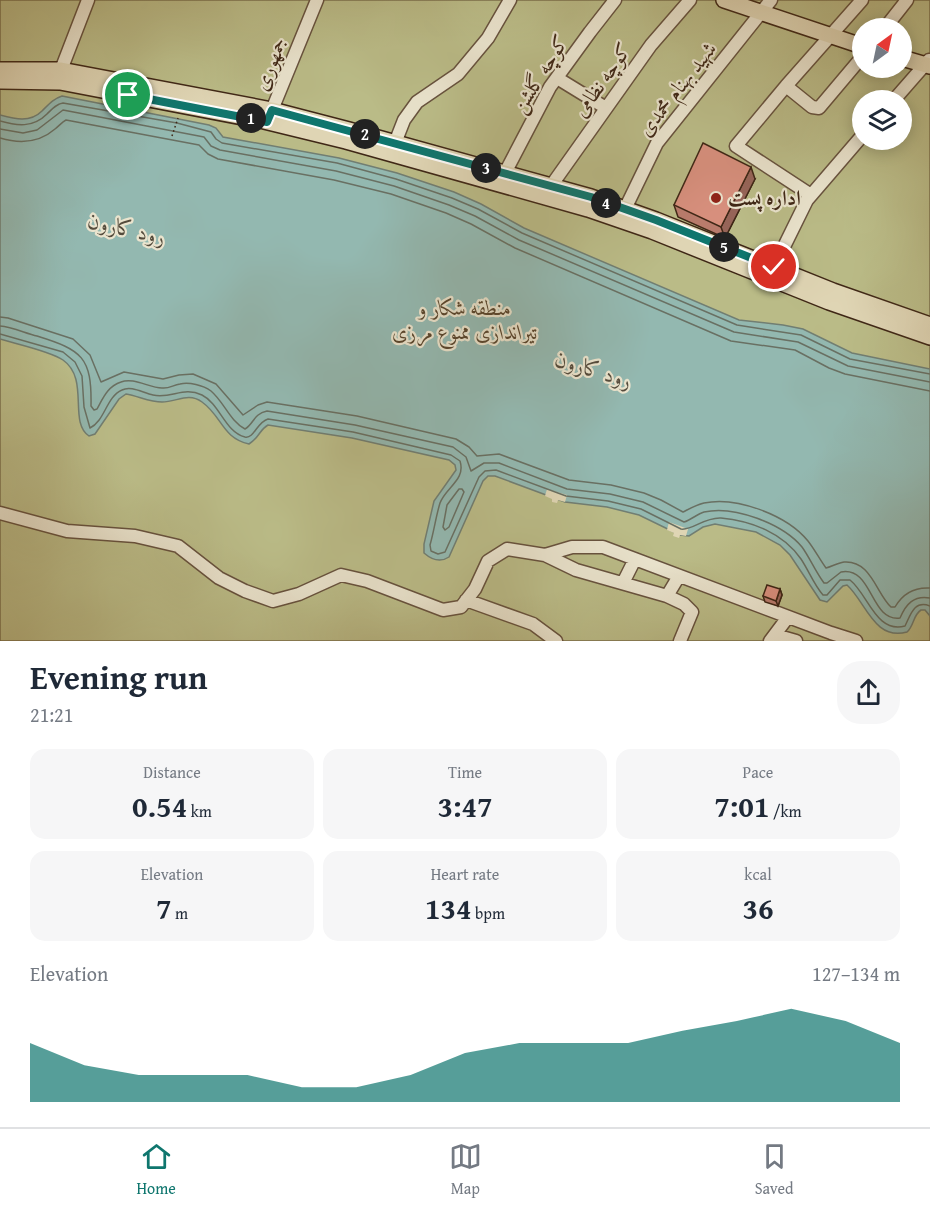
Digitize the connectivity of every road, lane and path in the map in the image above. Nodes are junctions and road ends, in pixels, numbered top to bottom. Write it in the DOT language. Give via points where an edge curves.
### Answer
graph roads {
  1 [pos="88,0"];
  2 [pos="317,0"];
  3 [pos="510,0"];
  4 [pos="615,0"];
  5 [pos="690,0"];
  6 [pos="724,0"];
  7 [pos="862,0"];
  8 [pos="907,0"];
  9 [pos="765,6"];
  10 [pos="893,18"];
  11 [pos="831,34"];
  12 [pos="852,42"];
  13 [pos="912,60"];
  14 [pos="928,63"];
  15 [pos="852,69"];
  16 [pos="0,70"];
  17 [pos="60,76"];
  18 [pos="557,78"];
  19 [pos="0,81"];
  20 [pos="786,86"];
  21 [pos="903,90"];
  22 [pos="606,108"];
  23 [pos="270,116"];
  24 [pos="178,118"];
  25 [pos="172,136"];
  26 [pos="394,143"];
  27 [pos="852,148"];
  28 [pos="506,173"];
  29 [pos="551,186"];
  30 [pos="811,195"];
  31 [pos="625,209"];
  32 [pos="774,267"];
  33 [pos="928,328"];
  34 [pos="0,513"];
  35 [pos="545,555"];
  36 [pos="634,559"];
  37 [pos="679,576"];
  38 [pos="623,583"];
  39 [pos="667,596"];
  40 [pos="466,600"];
  41 [pos="788,617"];
  42 [pos="772,638"];
  43 [pos="556,641"];
  44 [pos="680,641"];
  45 [pos="796,641"];
  46 [pos="856,641"];
  1 -- 17 [label="street"];
  2 -- 23 [label="street, جمهوری"];
  3 -- 26 [label="street" via="488,38 458,74 417,102"];
  4 -- 18 [label="street, کوچه گلشن"];
  5 -- 22 [label="street, کوچه نظامی" via="651,45"];
  6 -- 9 [label="main road"];
  7 -- 11 [label="street"];
  8 -- 10 [label="street"];
  9 -- 11 [label="main road"];
  9 -- 31 [label="street, شهید بهنام محمدی" via="657,143"];
  11 -- 12 [label="main road"];
  11 -- 20 [label="street"];
  13 -- 14 [label="main road"];
  14 -- 21 [label="street"];
  15 -- 20 [label="street" via="819,108 812,107"];
  16 -- 17 [label="main road"];
  17 -- 19 [label="main road"];
  17 -- 23 [label="main road"];
  18 -- 22 [label="street"];
  18 -- 28 [label="street, کوچه گلشن"];
  20 -- 30 [label="street" via="736,146"];
  22 -- 29 [label="street, کوچه نظامی"];
  23 -- 26 [label="main road"];
  23 -- 33 [label="main road" via="588,209 828,302"];
  24 -- 25 [label="path"];
  26 -- 28 [label="main road"];
  27 -- 30 [label="street"];
  28 -- 29 [label="main road"];
  29 -- 31 [label="main road"];
  30 -- 32 [label="street"];
  31 -- 32 [label="main road"];
  32 -- 33 [label="main road"];
  34 -- 40 [label="street" via="67,531 135,536 178,546 219,578 273,601 340,575 367,581 443,610 461,607"];
  35 -- 36 [label="street" via="572,547 603,547"];
  35 -- 38 [label="street" via="576,570"];
  35 -- 40 [label="street" via="507,549 488,561"];
  36 -- 37 [label="street"];
  36 -- 38 [label="street"];
  37 -- 39 [label="street"];
  37 -- 41 [label="street"];
  38 -- 39 [label="street"];
  39 -- 44 [label="street" via="692,612"];
  40 -- 43 [label="street" via="533,624"];
  41 -- 42 [label="street"];
  41 -- 46 [label="street"];
  42 -- 45 [label="street"];
}
